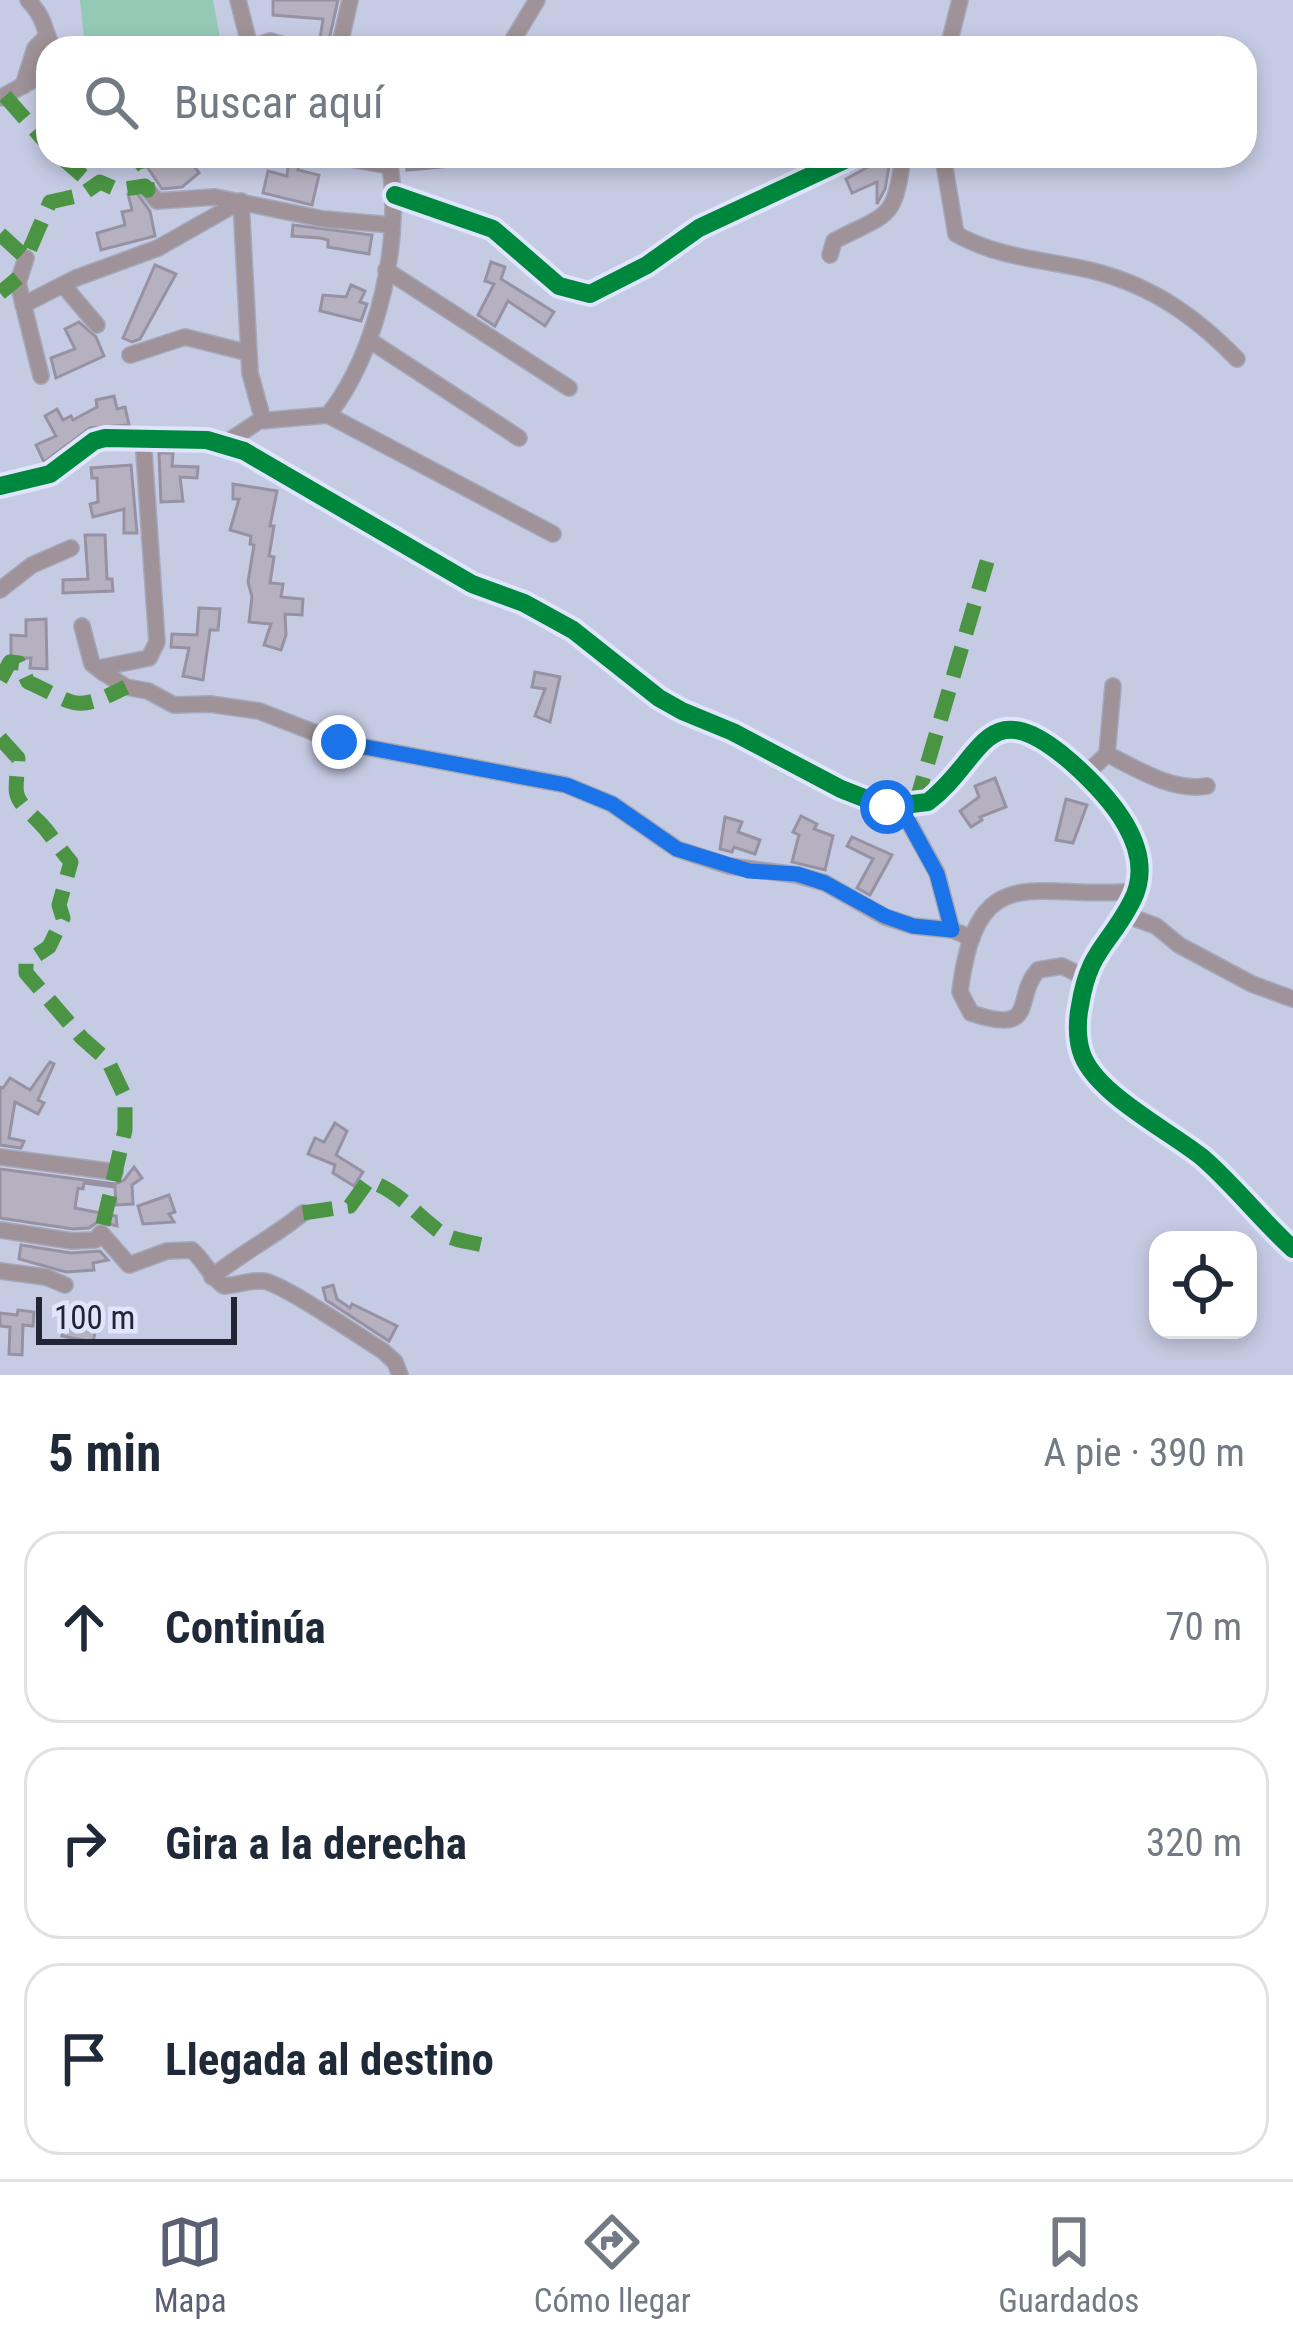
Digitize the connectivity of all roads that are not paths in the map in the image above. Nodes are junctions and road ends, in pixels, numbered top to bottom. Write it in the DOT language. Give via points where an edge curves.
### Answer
graph roads {
  1 [pos="28,0"];
  2 [pos="238,0"];
  3 [pos="350,0"];
  4 [pos="536,0"];
  5 [pos="960,0"];
  6 [pos="49,36"];
  7 [pos="247,36"];
  8 [pos="342,36"];
  9 [pos="518,36"];
  10 [pos="951,36"];
  11 [pos="36,48"];
  12 [pos="36,81"];
  13 [pos="23,86"];
  14 [pos="2,96"];
  15 [pos="390,168"];
  16 [pos="828,168"];
  17 [pos="902,168"];
  18 [pos="945,168"];
  19 [pos="148,190"];
  20 [pos="395,195"];
  21 [pos="241,201"];
  22 [pos="392,225"];
  23 [pos="830,255"];
  24 [pos="26,258"];
  25 [pos="386,270"];
  26 [pos="63,284"];
  27 [pos="22,305"];
  28 [pos="97,326"];
  29 [pos="369,340"];
  30 [pos="249,353"];
  31 [pos="130,355"];
  32 [pos="1237,359"];
  33 [pos="41,376"];
  34 [pos="568,388"];
  35 [pos="328,415"];
  36 [pos="263,420"];
  37 [pos="143,438"];
  38 [pos="519,438"];
  39 [pos="224,444"];
  40 [pos="0,487"];
  41 [pos="554,534"];
  42 [pos="71,548"];
  43 [pos="0,590"];
  44 [pos="82,626"];
  45 [pos="104,673"];
  46 [pos="1113,686"];
  47 [pos="1107,754"];
  48 [pos="1084,776"];
  49 [pos="1207,786"];
  50 [pos="901,808"];
  51 [pos="1136,891"];
  52 [pos="1124,914"];
  53 [pos="952,930"];
  54 [pos="972,938"];
  55 [pos="1084,977"];
  56 [pos="1293,999"];
  57 [pos="0,1157"];
  58 [pos="115,1172"];
  59 [pos="303,1213"];
  60 [pos="0,1230"];
  61 [pos="1293,1249"];
  62 [pos="0,1271"];
  63 [pos="212,1277"];
  64 [pos="65,1285"];
  65 [pos="400,1375"];
  1 -- 6 [label="street"];
  2 -- 7 [label="street"];
  3 -- 8 [label="street"];
  4 -- 9 [label="street"];
  5 -- 10 [label="street"];
  11 -- 13 [label="street"];
  12 -- 13 [label="street"];
  13 -- 14 [label="street"];
  15 -- 20 [label="street"];
  16 -- 20 [label="street" via="699,228 590,294 559,286 494,229"];
  17 -- 23 [label="street" via="892,211 834,241"];
  18 -- 32 [label="street" via="956,234 987,251 1123,280 1194,316"];
  19 -- 21 [label="street" via="157,201"];
  20 -- 22 [label="street"];
  21 -- 22 [label="street"];
  21 -- 26 [label="street" via="158,248"];
  21 -- 30 [label="street"];
  22 -- 25 [label="street"];
  24 -- 27 [label="street" via="17,284"];
  25 -- 29 [label="street"];
  25 -- 34 [label="street"];
  26 -- 27 [label="street"];
  26 -- 28 [label="street"];
  27 -- 33 [label="street"];
  29 -- 35 [label="street"];
  29 -- 38 [label="street"];
  30 -- 31 [label="street" via="185,337"];
  30 -- 36 [label="street"];
  35 -- 36 [label="street"];
  35 -- 41 [label="street"];
  36 -- 39 [label="street"];
  37 -- 39 [label="street"];
  37 -- 40 [label="street" via="94,441 50,473"];
  37 -- 45 [label="street" via="157,642 149,658 106,666"];
  39 -- 50 [label="street" via="472,584 573,630 659,698 842,789"];
  42 -- 43 [label="street"];
  44 -- 45 [label="street" via="92,664"];
  45 -- 53 [label="street" via="174,705 259,712 339,742 566,785 612,804 677,849 749,871 797,874 885,916"];
  46 -- 47 [label="street"];
  47 -- 48 [label="street"];
  47 -- 49 [label="street" via="1175,785"];
  48 -- 50 [label="street" via="1042,738 1012,730 978,745 928,802"];
  48 -- 51 [label="street" via="1136,844"];
  50 -- 53 [label="street" via="937,874"];
  51 -- 52 [label="street"];
  51 -- 54 [label="street" via="1014,891 982,917"];
  52 -- 55 [label="street"];
  52 -- 56 [label="street"];
  53 -- 54 [label="street"];
  54 -- 55 [label="street" via="960,992 971,1013 1021,1013 1032,976 1046,967"];
  55 -- 61 [label="street" via="1080,1049 1090,1072 1204,1160"];
  57 -- 58 [label="street"];
  59 -- 63 [label="street"];
  60 -- 63 [label="street" via="72,1241 101,1233 130,1265 192,1250"];
  62 -- 64 [label="street"];
  63 -- 65 [label="street" via="224,1286 281,1285 383,1351"];
}
